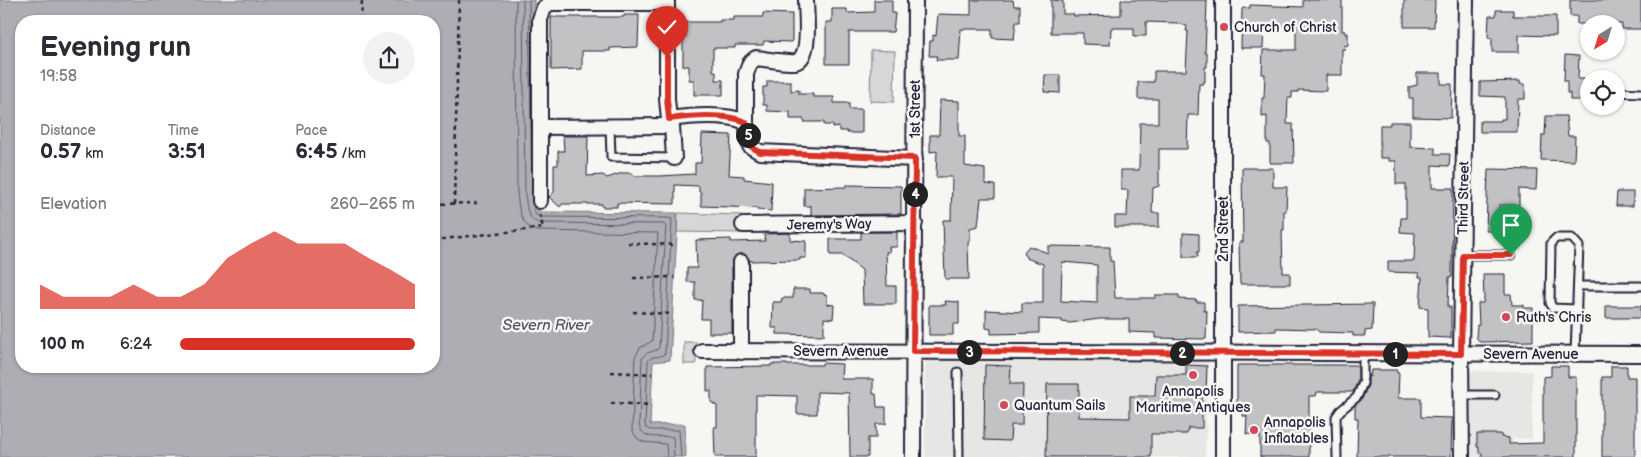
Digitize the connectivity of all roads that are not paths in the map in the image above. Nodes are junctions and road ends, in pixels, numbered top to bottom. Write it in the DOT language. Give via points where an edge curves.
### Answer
graph roads {
  1 [pos="806,0"];
  2 [pos="916,0"];
  3 [pos="1223,0"];
  4 [pos="1466,0"];
  5 [pos="667,1"];
  6 [pos="1625,92"];
  7 [pos="1641,93"];
  8 [pos="670,122"];
  9 [pos="746,122"];
  10 [pos="540,127"];
  11 [pos="610,127"];
  12 [pos="674,158"];
  13 [pos="915,158"];
  14 [pos="540,207"];
  15 [pos="915,223"];
  16 [pos="743,225"];
  17 [pos="1463,255"];
  18 [pos="1511,255"];
  19 [pos="741,262"];
  20 [pos="1578,286"];
  21 [pos="1641,286"];
  22 [pos="1577,309"];
  23 [pos="702,351"];
  24 [pos="913,351"];
  25 [pos="741,352"];
  26 [pos="1222,354"];
  27 [pos="1363,354"];
  28 [pos="1461,354"];
  29 [pos="1575,354"];
  30 [pos="1641,354"];
  31 [pos="958,372"];
  32 [pos="1462,395"];
  33 [pos="1495,395"];
  34 [pos="913,457"];
  35 [pos="959,457"];
  36 [pos="1223,457"];
  37 [pos="1336,457"];
  38 [pos="1462,457"];
  1 -- 9 [label="street" via="806,49 803,57 795,62 756,58 750,63 746,74"];
  2 -- 13 [label="street, 1st Street"];
  3 -- 26 [label="street, 2nd Street"];
  4 -- 17 [label="street, Third Street"];
  5 -- 8 [label="street"];
  5 -- 10 [label="street" via="549,3 540,19"];
  6 -- 7 [label="lane"];
  8 -- 9 [label="street" via="685,117 736,118"];
  8 -- 11 [label="street"];
  8 -- 12 [label="street"];
  9 -- 13 [label="street" via="750,146 760,152"];
  10 -- 11 [label="street"];
  10 -- 14 [label="street"];
  11 -- 12 [label="lane" via="611,157"];
  13 -- 15 [label="street, 1st Street"];
  15 -- 16 [label="street, Jeremy's Way"];
  15 -- 24 [label="street, 1st Street"];
  17 -- 18 [label="lane"];
  17 -- 28 [label="street, Third Street"];
  19 -- 25 [label="street"];
  20 -- 21 [label="lane"];
  20 -- 22 [label="lane"];
  20 -- 22 [label="lane" via="1579,246 1572,238 1556,238 1551,243 1550,303 1553,308"];
  22 -- 29 [label="lane"];
  23 -- 25 [label="street, Severn Avenue"];
  24 -- 25 [label="street, Severn Avenue"];
  24 -- 26 [label="street, Severn Avenue"];
  24 -- 34 [label="street, 1st Street"];
  26 -- 27 [label="street, Severn Avenue"];
  26 -- 36 [label="street, 2nd Street"];
  27 -- 28 [label="street, Severn Avenue"];
  27 -- 37 [label="lane" via="1363,380 1356,397 1336,417"];
  28 -- 29 [label="street, Severn Avenue"];
  28 -- 32 [label="street, Third Street"];
  29 -- 30 [label="street, Severn Avenue"];
  31 -- 35 [label="lane"];
  32 -- 33 [label="lane"];
  32 -- 38 [label="street, Third Street"];
}
